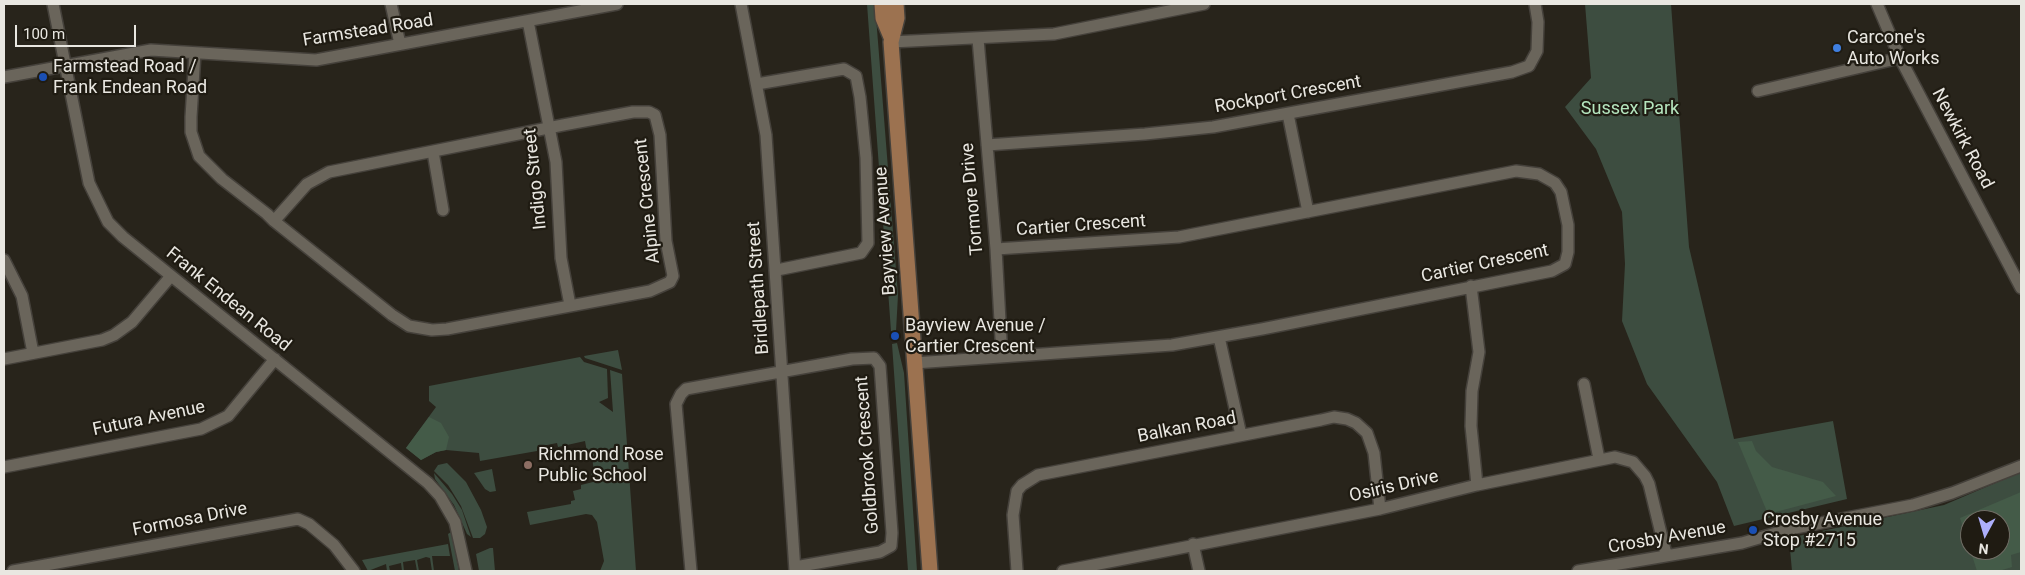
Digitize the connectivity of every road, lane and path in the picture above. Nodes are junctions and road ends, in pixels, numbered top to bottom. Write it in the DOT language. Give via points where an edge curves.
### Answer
graph roads {
  1 [pos="53,4"];
  2 [pos="391,4"];
  3 [pos="617,4"];
  4 [pos="742,4"];
  5 [pos="882,4"];
  6 [pos="896,4"];
  7 [pos="1204,4"];
  8 [pos="1536,4"];
  9 [pos="1877,4"];
  10 [pos="1175,7"];
  11 [pos="528,21"];
  12 [pos="978,39"];
  13 [pos="891,40"];
  14 [pos="400,44"];
  15 [pos="196,53"];
  16 [pos="1900,58"];
  17 [pos="65,65"];
  18 [pos="4,77"];
  19 [pos="757,84"];
  20 [pos="1758,91"];
  21 [pos="1288,114"];
  22 [pos="550,128"];
  23 [pos="987,145"];
  24 [pos="433,152"];
  25 [pos="443,210"];
  26 [pos="1308,212"];
  27 [pos="274,221"];
  28 [pos="996,249"];
  29 [pos="4,260"];
  30 [pos="776,270"];
  31 [pos="171,276"];
  32 [pos="1471,286"];
  33 [pos="2021,288"];
  34 [pos="570,305"];
  35 [pos="1219,337"];
  36 [pos="33,353"];
  37 [pos="1002,356"];
  38 [pos="4,358"];
  39 [pos="275,359"];
  40 [pos="914,363"];
  41 [pos="783,373"];
  42 [pos="1584,384"];
  43 [pos="1241,435"];
  44 [pos="1599,459"];
  45 [pos="2021,466"];
  46 [pos="4,467"];
  47 [pos="1477,486"];
  48 [pos="1380,509"];
  49 [pos="1193,544"];
  50 [pos="1666,554"];
  51 [pos="1629,567"];
  52 [pos="795,569"];
  53 [pos="13,571"];
  54 [pos="354,571"];
  55 [pos="466,571"];
  56 [pos="691,571"];
  57 [pos="930,571"];
  58 [pos="1017,571"];
  59 [pos="1063,571"];
  60 [pos="1198,571"];
  61 [pos="1578,571"];
  1 -- 17 [label="street, Frank Endean Road"];
  2 -- 14 [label="street"];
  3 -- 11 [label="street, Farmstead Road"];
  4 -- 19 [label="street, Bridlepath Street"];
  5 -- 13 [label="main road, Bayview Avenue"];
  6 -- 13 [label="main road, Bayview Avenue" via="897,18"];
  7 -- 10 [label="street"];
  8 -- 21 [label="street, Rockport Crescent" via="1539,39 1529,66 1512,72"];
  9 -- 16 [label="street, Newkirk Road"];
  10 -- 12 [label="street" via="1054,34"];
  11 -- 14 [label="street, Farmstead Road"];
  11 -- 22 [label="street, Indigo Street"];
  12 -- 13 [label="street"];
  12 -- 23 [label="street, Tormore Drive"];
  13 -- 40 [label="main road, Bayview Avenue"];
  14 -- 15 [label="street, Farmstead Road" via="316,60"];
  15 -- 17 [label="street, Farmstead Road" via="138,51"];
  15 -- 27 [label="street, Alpine Crescent" via="190,117 199,156"];
  16 -- 20 [label="street"];
  16 -- 33 [label="street, Newkirk Road"];
  17 -- 18 [label="street, Farmstead Road"];
  17 -- 31 [label="street, Frank Endean Road" via="89,183 100,210 123,237"];
  19 -- 30 [label="street, Bridlepath Street" via="766,135"];
  19 -- 30 [label="street" via="844,69 856,76 860,96 866,158 868,243 861,253"];
  21 -- 23 [label="street, Rockport Crescent" via="1172,132"];
  21 -- 26 [label="street"];
  22 -- 24 [label="street, Alpine Crescent"];
  22 -- 34 [label="street, Indigo Street" via="556,162 561,258"];
  22 -- 34 [label="street, Alpine Crescent" via="643,111 655,115 660,135 666,241 673,276 670,282 650,291"];
  23 -- 28 [label="street, Tormore Drive"];
  24 -- 25 [label="street"];
  24 -- 27 [label="street, Alpine Crescent" via="329,172 307,184"];
  26 -- 28 [label="street, Cartier Crescent" via="1165,238"];
  26 -- 32 [label="street, Cartier Crescent" via="1516,171 1539,174 1555,183 1561,192 1568,225 1565,264 1552,271"];
  27 -- 34 [label="street, Alpine Crescent" via="410,326 447,329"];
  28 -- 37 [label="street, Tormore Drive"];
  29 -- 36 [label="street" via="22,296"];
  30 -- 41 [label="street, Bridlepath Street"];
  31 -- 36 [label="street" via="132,322 114,336"];
  31 -- 39 [label="street, Frank Endean Road"];
  32 -- 35 [label="street, Cartier Crescent"];
  32 -- 47 [label="street" via="1479,352 1472,390 1471,426"];
  35 -- 37 [label="street, Cartier Crescent" via="1172,345"];
  35 -- 43 [label="street"];
  36 -- 38 [label="street"];
  37 -- 40 [label="street, Cartier Crescent"];
  39 -- 46 [label="street, Futura Avenue" via="228,416 201,429"];
  39 -- 55 [label="street, Frank Endean Road" via="419,475 440,496 459,535"];
  40 -- 57 [label="main road, Bayview Avenue"];
  41 -- 52 [label="street, Bridlepath Street"];
  41 -- 52 [label="street, Goldbrook Crescent" via="860,358 877,360 892,533 887,550"];
  41 -- 56 [label="street" via="686,389 676,404"];
  42 -- 44 [label="street"];
  43 -- 48 [label="street, Balkan Road" via="1334,418 1356,423 1372,442"];
  43 -- 58 [label="street, Balkan Road" via="1050,472 1028,480 1017,491 1013,515"];
  44 -- 47 [label="street, Osiris Drive"];
  44 -- 50 [label="street, Osiris Drive" via="1624,458 1633,462 1645,476"];
  45 -- 50 [label="street, Crosby Avenue" via="1913,506 1790,529 1742,542"];
  47 -- 48 [label="street, Osiris Drive"];
  48 -- 49 [label="street, Osiris Drive"];
  49 -- 59 [label="street, Osiris Drive"];
  49 -- 60 [label="street"];
  50 -- 51 [label="street, Crosby Avenue"];
  51 -- 61 [label="street, Crosby Avenue"];
  53 -- 54 [label="street, Formosa Drive" via="298,519 334,545"];
}
